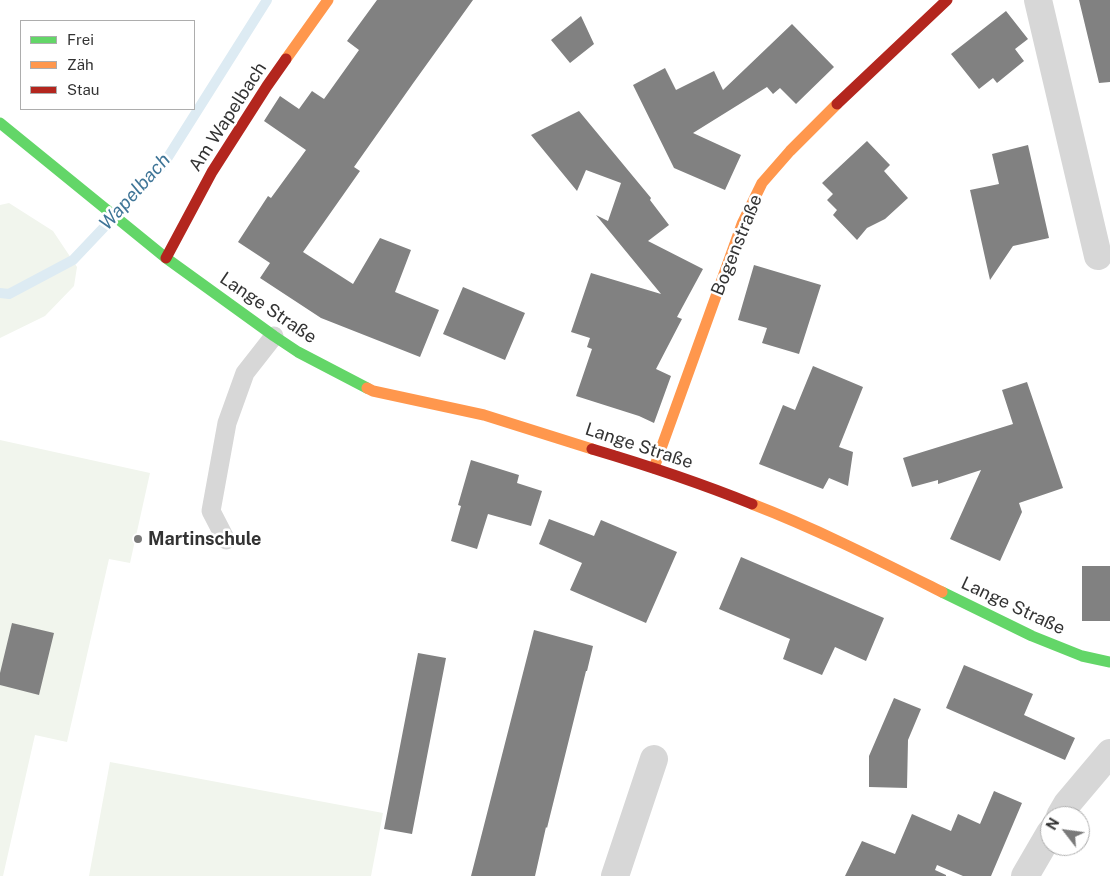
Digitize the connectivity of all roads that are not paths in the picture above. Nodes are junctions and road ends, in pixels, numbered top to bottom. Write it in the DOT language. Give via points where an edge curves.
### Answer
graph roads {
  1 [pos="328,0"];
  2 [pos="947,0"];
  3 [pos="1038,0"];
  4 [pos="1,125"];
  5 [pos="1098,256"];
  6 [pos="166,258"];
  7 [pos="274,336"];
  8 [pos="654,468"];
  9 [pos="226,540"];
  10 [pos="1110,662"];
  11 [pos="1110,753"];
  12 [pos="654,759"];
  13 [pos="1066,806"];
  14 [pos="1040,850"];
  15 [pos="614,876"];
  16 [pos="1025,876"];
  1 -- 6 [label="main road, Am Wapelbach" via="212,172"];
  2 -- 8 [label="main road, Bogenstraße" via="853,88 762,183 742,224"];
  3 -- 5 [label="street"];
  4 -- 6 [label="main road, Lange Straße"];
  6 -- 7 [label="main road, Lange Straße"];
  7 -- 8 [label="main road, Lange Straße" via="298,352 373,390 484,416"];
  7 -- 9 [label="lane" via="245,373 227,422 211,511"];
  8 -- 10 [label="main road, Lange Straße" via="778,514 1032,636 1082,656"];
  11 -- 13 [label="street"];
  12 -- 15 [label="street"];
  14 -- 16 [label="street"];
}
